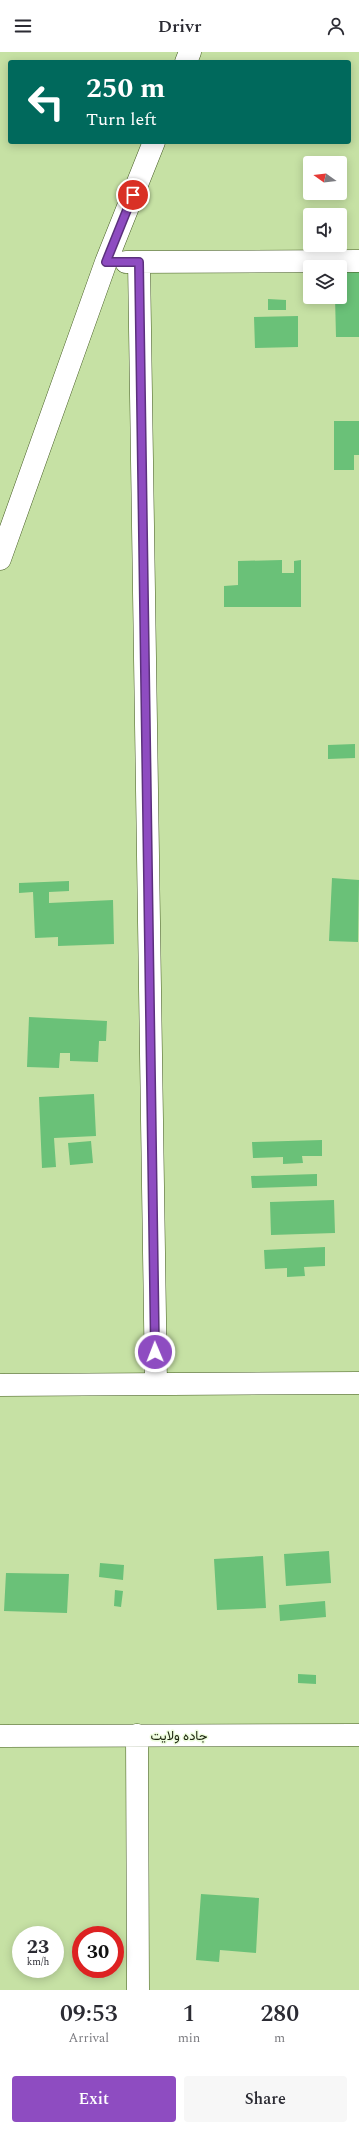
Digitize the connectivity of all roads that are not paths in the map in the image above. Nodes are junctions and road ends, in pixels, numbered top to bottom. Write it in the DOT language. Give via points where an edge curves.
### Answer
graph roads {
  1 [pos="153,144"];
  2 [pos="359,261"];
  3 [pos="106,262"];
  4 [pos="139,262"];
  5 [pos="0,559"];
  6 [pos="359,1383"];
  7 [pos="156,1384"];
  8 [pos="0,1385"];
  9 [pos="137,1735"];
  10 [pos="359,1735"];
  11 [pos="0,1736"];
  12 [pos="138,1990"];
  1 -- 3 [label="street"];
  2 -- 4 [label="street"];
  3 -- 4 [label="street"];
  3 -- 5 [label="street"];
  4 -- 7 [label="street"];
  6 -- 7 [label="street"];
  7 -- 8 [label="street"];
  9 -- 10 [label="street, جاده ولایت"];
  9 -- 11 [label="street, جاده ولایت"];
  9 -- 12 [label="street"];
}
